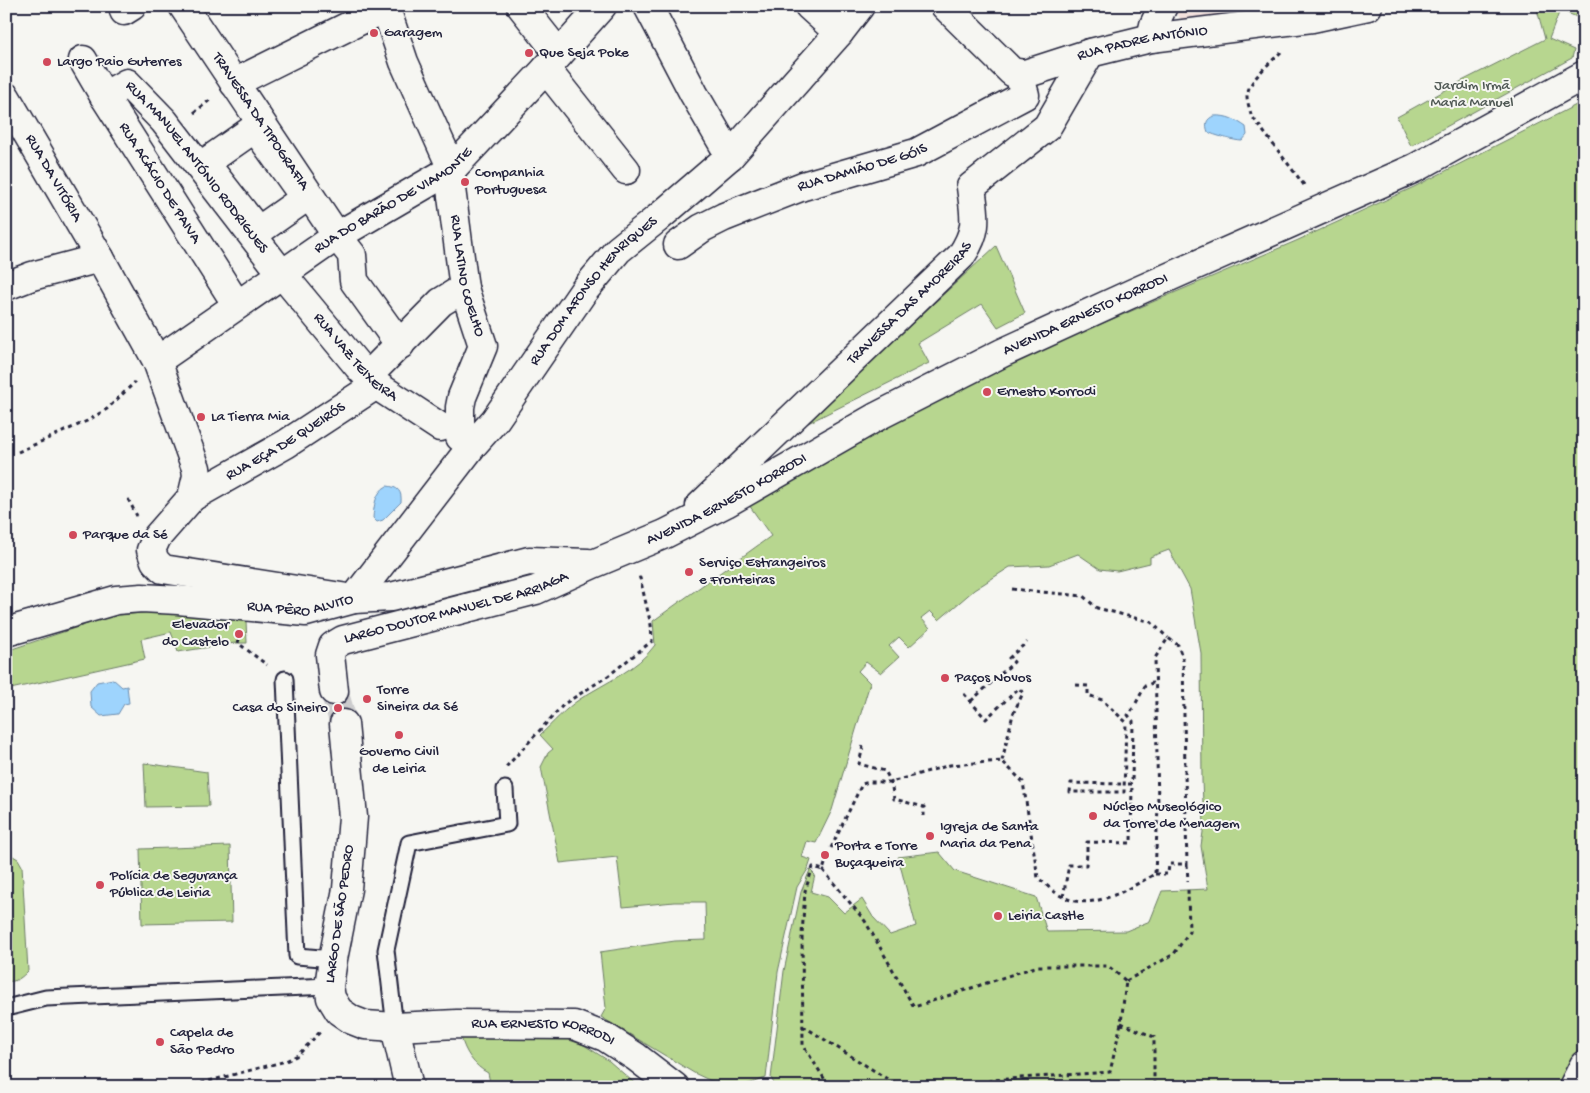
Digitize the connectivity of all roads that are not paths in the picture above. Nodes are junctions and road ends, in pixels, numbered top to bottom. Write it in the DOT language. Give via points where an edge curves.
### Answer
graph roads {
  1 [pos="183,6"];
  2 [pos="521,6"];
  3 [pos="602,6"];
  4 [pos="648,6"];
  5 [pos="808,6"];
  6 [pos="860,6"];
  7 [pos="945,6"];
  8 [pos="1163,6"];
  9 [pos="1368,6"];
  10 [pos="385,7"];
  11 [pos="839,33"];
  12 [pos="1151,38"];
  13 [pos="1090,53"];
  14 [pos="83,60"];
  15 [pos="552,61"];
  16 [pos="1019,74"];
  17 [pos="1584,75"];
  18 [pos="234,83"];
  19 [pos="104,96"];
  20 [pos="6,97"];
  21 [pos="730,156"];
  22 [pos="452,169"];
  23 [pos="626,170"];
  24 [pos="337,236"];
  25 [pos="678,245"];
  26 [pos="100,258"];
  27 [pos="282,274"];
  28 [pos="6,286"];
  29 [pos="464,288"];
  30 [pos="237,305"];
  31 [pos="400,345"];
  32 [pos="157,361"];
  33 [pos="372,380"];
  34 [pos="450,432"];
  35 [pos="192,497"];
  36 [pos="678,527"];
  37 [pos="593,564"];
  38 [pos="354,599"];
  39 [pos="6,632"];
  40 [pos="285,680"];
  41 [pos="334,691"];
  42 [pos="344,724"];
  43 [pos="505,789"];
  44 [pos="333,959"];
  45 [pos="329,986"];
  46 [pos="6,1008"];
  47 [pos="395,1027"];
  48 [pos="1584,1065"];
  49 [pos="409,1087"];
  50 [pos="675,1087"];
  51 [pos="1573,1087"];
  1 -- 18 [label="street, TRAVESSA DA TIPOGRAFIA"];
  2 -- 15 [label="street"];
  3 -- 15 [label="street, RUA DO BARÃO DE VIAMONTE"];
  4 -- 21 [label="street"];
  5 -- 11 [label="street"];
  6 -- 11 [label="street, RUA DOM AFONSO HENRIQUES"];
  7 -- 16 [label="street" via="1012,72"];
  8 -- 12 [label="street"];
  9 -- 12 [label="street, RUA PADRE ANTÓNIO" via="1312,18"];
  10 -- 18 [label="street"];
  10 -- 22 [label="street" via="404,62"];
  11 -- 21 [label="street, RUA DOM AFONSO HENRIQUES"];
  12 -- 13 [label="street, RUA PADRE ANTÓNIO"];
  13 -- 16 [label="street, RUA PADRE ANTÓNIO"];
  13 -- 36 [label="street, TRAVESSA DAS AMOREIRAS" via="1047,127 971,187 974,228 971,242 961,256"];
  14 -- 19 [label="street, RUA ACÁCIO DE PAIVA"];
  15 -- 22 [label="street, RUA DO BARÃO DE VIAMONTE"];
  15 -- 23 [label="street"];
  16 -- 25 [label="street, RUA DAMIÃO DE GÓIS" via="1025,95 916,154 804,186 702,228"];
  17 -- 36 [label="street, AVENIDA ERNESTO KORRODI" via="1415,168 1002,353 878,416"];
  18 -- 24 [label="street, TRAVESSA DA TIPOGRAFIA"];
  19 -- 27 [label="street, RUA MANUEL ANTÓNIO RODRIGUES" via="127,83 164,121"];
  19 -- 30 [label="street, RUA ACÁCIO DE PAIVA"];
  20 -- 26 [label="street, RUA DA VITÓRIA"];
  21 -- 38 [label="street, RUA DOM AFONSO HENRIQUES" via="618,250 583,292 495,420"];
  22 -- 24 [label="street, RUA DO BARÃO DE VIAMONTE"];
  22 -- 29 [label="street, RUA LATINO COELHO" via="450,181"];
  24 -- 27 [label="street, RUA DO BARÃO DE VIAMONTE"];
  24 -- 31 [label="street, TRAVESSA DA TIPOGRAFIA" via="352,254 354,281"];
  26 -- 28 [label="street"];
  26 -- 32 [label="street, RUA DA VITÓRIA"];
  27 -- 30 [label="street, RUA DO BARÃO DE VIAMONTE"];
  27 -- 33 [label="street, RUA VAZ TEIXEIRA"];
  29 -- 31 [label="street, RUA EÇA DE QUEIRÓS" via="441,302"];
  29 -- 34 [label="street, RUA LATINO COELHO" via="483,346"];
  30 -- 32 [label="street, RUA DO BARÃO DE VIAMONTE"];
  31 -- 33 [label="street, RUA EÇA DE QUEIRÓS"];
  32 -- 35 [label="street, RUA DA VITÓRIA" via="196,468"];
  33 -- 34 [label="street, RUA VAZ TEIXEIRA"];
  33 -- 35 [label="street, RUA EÇA DE QUEIRÓS" via="286,444"];
  35 -- 38 [label="street" via="153,545 152,556 163,569"];
  36 -- 37 [label="street, AVENIDA ERNESTO KORRODI"];
  37 -- 38 [label="street, RUA PÊRO ALVITO" via="529,561 391,596"];
  37 -- 41 [label="street, LARGO DOUTOR MANUEL DE ARRIAGA" via="536,590 343,640 333,646 330,655"];
  38 -- 39 [label="street, RUA PÊRO ALVITO" via="306,612 178,600 116,600"];
  40 -- 44 [label="lane" via="297,956"];
  42 -- 44 [label="street, LARGO DE SÃO PEDRO" via="353,817 347,889"];
  43 -- 47 [label="lane" via="507,824 409,843 386,950"];
  44 -- 45 [label="street, LARGO DE SÃO PEDRO"];
  45 -- 46 [label="lane" via="46,998"];
  45 -- 47 [label="street, LARGO DE SÃO PEDRO" via="331,998 339,1011 352,1020 365,1025"];
  47 -- 49 [label="street"];
  47 -- 50 [label="street, RUA ERNESTO KORRODI" via="574,1025 605,1037"];
  48 -- 51 [label="street"];
}
